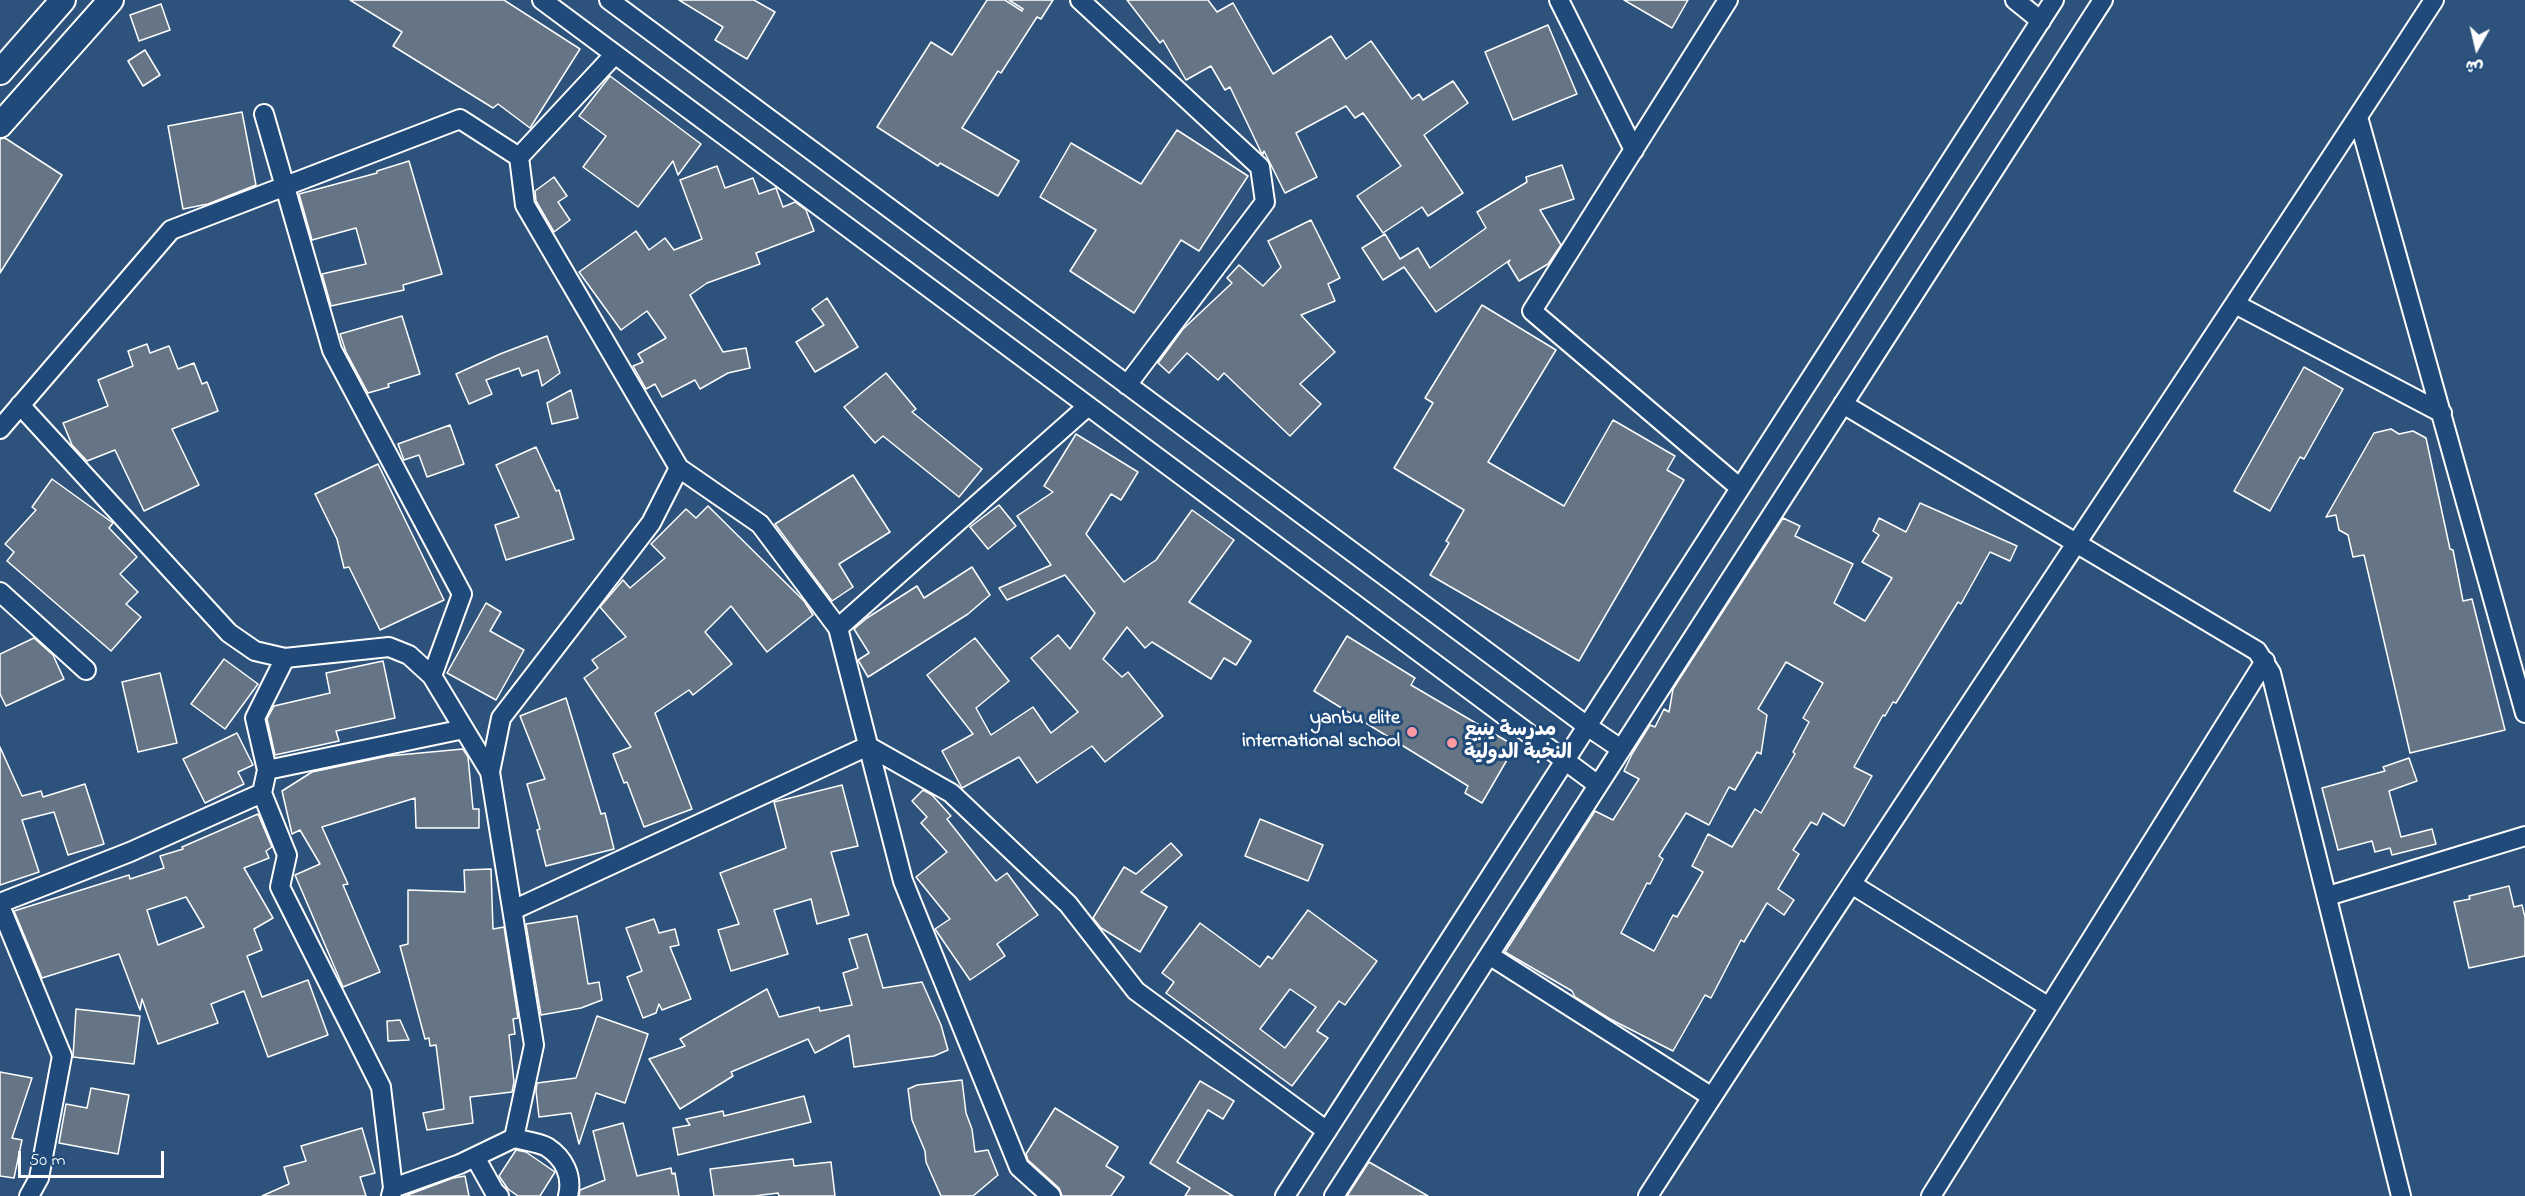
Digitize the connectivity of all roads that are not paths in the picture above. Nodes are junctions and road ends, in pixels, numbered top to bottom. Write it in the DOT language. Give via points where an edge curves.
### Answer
graph roads {
  1 [pos="63,0"];
  2 [pos="111,0"];
  3 [pos="542,0"];
  4 [pos="609,0"];
  5 [pos="1080,0"];
  6 [pos="1559,0"];
  7 [pos="1728,0"];
  8 [pos="2015,0"];
  9 [pos="2054,0"];
  10 [pos="2103,0"];
  11 [pos="2434,0"];
  12 [pos="2041,21"];
  13 [pos="615,54"];
  14 [pos="0,72"];
  15 [pos="264,114"];
  16 [pos="2358,117"];
  17 [pos="0,125"];
  18 [pos="1634,150"];
  19 [pos="519,157"];
  20 [pos="284,186"];
  21 [pos="2236,305"];
  22 [pos="1127,385"];
  23 [pos="1843,404"];
  24 [pos="20,405"];
  25 [pos="1088,406"];
  26 [pos="2442,412"];
  27 [pos="0,429"];
  28 [pos="679,468"];
  29 [pos="1740,488"];
  30 [pos="2076,544"];
  31 [pos="0,592"];
  32 [pos="838,628"];
  33 [pos="285,658"];
  34 [pos="2265,661"];
  35 [pos="86,670"];
  36 [pos="432,676"];
  37 [pos="2525,713"];
  38 [pos="1587,726"];
  39 [pos="464,729"];
  40 [pos="868,746"];
  41 [pos="1621,749"];
  42 [pos="1565,761"];
  43 [pos="267,770"];
  44 [pos="490,772"];
  45 [pos="1598,785"];
  46 [pos="262,794"];
  47 [pos="2525,836"];
  48 [pos="1853,885"];
  49 [pos="2328,896"];
  50 [pos="0,904"];
  51 [pos="513,910"];
  52 [pos="1489,955"];
  53 [pos="2049,1007"];
  54 [pos="1712,1097"];
  55 [pos="1327,1131"];
  56 [pos="514,1138"];
  57 [pos="476,1157"];
  58 [pos="392,1192"];
  59 [pos="29,1196"];
  60 [pos="499,1196"];
  61 [pos="568,1196"];
  62 [pos="1050,1196"];
  63 [pos="1285,1196"];
  64 [pos="1334,1196"];
  65 [pos="1648,1196"];
  66 [pos="1931,1196"];
  67 [pos="2402,1196"];
  1 -- 14 [label="main road"];
  2 -- 17 [label="main road"];
  3 -- 13 [label="street"];
  4 -- 22 [label="street"];
  5 -- 22 [label="street" via="1260,167 1265,202"];
  6 -- 18 [label="street"];
  7 -- 18 [label="street"];
  8 -- 12 [label="street"];
  9 -- 12 [label="street"];
  10 -- 23 [label="street"];
  11 -- 16 [label="street"];
  12 -- 29 [label="street"];
  13 -- 19 [label="street"];
  13 -- 25 [label="street"];
  15 -- 20 [label="street"];
  16 -- 21 [label="street"];
  16 -- 26 [label="street"];
  18 -- 29 [label="street" via="1532,311"];
  19 -- 20 [label="street" via="460,119"];
  19 -- 28 [label="street" via="525,205"];
  20 -- 24 [label="street" via="171,230"];
  20 -- 36 [label="street" via="332,350 462,594"];
  21 -- 26 [label="street"];
  21 -- 30 [label="street"];
  22 -- 38 [label="street"];
  23 -- 30 [label="street"];
  23 -- 41 [label="street"];
  24 -- 27 [label="street"];
  24 -- 33 [label="street" via="229,633 255,651"];
  25 -- 32 [label="street"];
  25 -- 42 [label="street"];
  26 -- 37 [label="street"];
  28 -- 32 [label="street" via="760,524"];
  28 -- 44 [label="street" via="651,523 501,718"];
  29 -- 38 [label="street"];
  30 -- 34 [label="street" via="2258,651"];
  30 -- 48 [label="street"];
  31 -- 35 [label="street"];
  32 -- 40 [label="street"];
  33 -- 36 [label="street" via="389,647 409,655"];
  33 -- 43 [label="street" via="255,718"];
  34 -- 49 [label="street"];
  34 -- 53 [label="street"];
  36 -- 39 [label="street"];
  38 -- 41 [label="street"];
  38 -- 42 [label="street"];
  39 -- 43 [label="street"];
  39 -- 44 [label="street"];
  40 -- 51 [label="street"];
  40 -- 55 [label="street" via="951,793 1068,904 1136,991"];
  40 -- 62 [label="street" via="903,881 1019,1167"];
  41 -- 45 [label="street"];
  42 -- 45 [label="street"];
  42 -- 55 [label="street"];
  43 -- 46 [label="street"];
  44 -- 51 [label="street"];
  45 -- 52 [label="street"];
  46 -- 50 [label="street"];
  46 -- 58 [label="street" via="287,855 280,887 381,1087"];
  47 -- 49 [label="street"];
  48 -- 53 [label="street"];
  48 -- 54 [label="street"];
  49 -- 67 [label="street"];
  50 -- 59 [label="street" via="62,1056 39,1178"];
  51 -- 56 [label="street" via="534,1045"];
  52 -- 54 [label="street"];
  52 -- 64 [label="street"];
  53 -- 66 [label="street"];
  54 -- 65 [label="street"];
  55 -- 63 [label="street"];
  56 -- 57 [label="street"];
  56 -- 61 [label="street" via="546,1146 563,1161 569,1175"];
  57 -- 58 [label="street"];
  57 -- 60 [label="street"];
}
